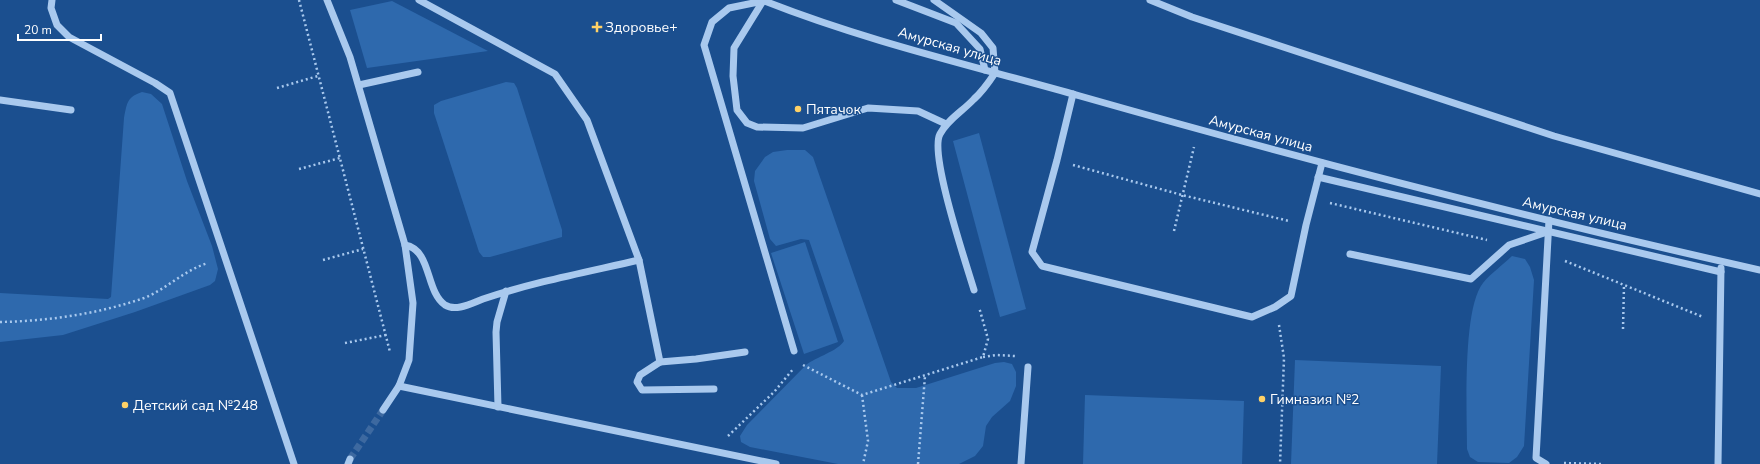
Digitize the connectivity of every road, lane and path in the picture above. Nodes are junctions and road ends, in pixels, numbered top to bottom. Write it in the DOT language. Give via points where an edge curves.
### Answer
graph roads {
  1 [pos="52,0"];
  2 [pos="299,0"];
  3 [pos="327,0"];
  4 [pos="420,0"];
  5 [pos="763,0"];
  6 [pos="896,0"];
  7 [pos="934,0"];
  8 [pos="1150,0"];
  9 [pos="985,70"];
  10 [pos="418,72"];
  11 [pos="995,73"];
  12 [pos="318,76"];
  13 [pos="359,86"];
  14 [pos="277,88"];
  15 [pos="1072,94"];
  16 [pos="0,100"];
  17 [pos="70,110"];
  18 [pos="946,124"];
  19 [pos="1194,144"];
  20 [pos="340,158"];
  21 [pos="1057,160"];
  22 [pos="1322,163"];
  23 [pos="299,169"];
  24 [pos="1318,177"];
  25 [pos="1760,194"];
  26 [pos="1182,195"];
  27 [pos="1312,199"];
  28 [pos="1549,220"];
  29 [pos="1306,226"];
  30 [pos="1174,231"];
  31 [pos="1548,232"];
  32 [pos="405,245"];
  33 [pos="1509,245"];
  34 [pos="363,249"];
  35 [pos="1350,254"];
  36 [pos="1546,254"];
  37 [pos="224,258"];
  38 [pos="323,260"];
  39 [pos="639,260"];
  40 [pos="1721,261"];
  41 [pos="1760,270"];
  42 [pos="1721,272"];
  43 [pos="1624,285"];
  44 [pos="974,290"];
  45 [pos="506,292"];
  46 [pos="1275,307"];
  47 [pos="1707,318"];
  48 [pos="0,322"];
  49 [pos="1623,329"];
  50 [pos="386,335"];
  51 [pos="345,343"];
  52 [pos="794,351"];
  53 [pos="745,352"];
  54 [pos="983,357"];
  55 [pos="660,362"];
  56 [pos="1028,367"];
  57 [pos="925,376"];
  58 [pos="399,386"];
  59 [pos="714,390"];
  60 [pos="862,395"];
  61 [pos="498,407"];
  62 [pos="383,410"];
  63 [pos="743,422"];
  64 [pos="1536,447"];
  65 [pos="294,464"];
  66 [pos="776,464"];
  67 [pos="863,464"];
  68 [pos="918,464"];
  69 [pos="1021,464"];
  70 [pos="1280,464"];
  71 [pos="1546,464"];
  72 [pos="1602,464"];
  73 [pos="1718,464"];
  1 -- 37 [label="street" via="51,8 57,25 69,37 170,93"];
  2 -- 12 [label="path"];
  3 -- 13 [label="street"];
  4 -- 39 [label="street" via="555,74 587,120"];
  5 -- 9 [label="street, Амурская улица" via="825,23"];
  5 -- 18 [label="street" via="734,48 733,76 737,110 747,123 757,127 803,128 868,108 918,111"];
  5 -- 52 [label="street" via="729,8 712,22 704,46"];
  6 -- 9 [label="street" via="956,23 980,49"];
  7 -- 11 [label="street" via="980,33 993,48"];
  8 -- 25 [label="street" via="1200,20 1554,136"];
  9 -- 11 [label="street, Амурская улица"];
  10 -- 13 [label="street"];
  11 -- 15 [label="street, Амурская улица"];
  11 -- 18 [label="street" via="975,99"];
  12 -- 14 [label="path"];
  12 -- 20 [label="path"];
  13 -- 32 [label="street"];
  15 -- 21 [label="street"];
  15 -- 22 [label="street, Амурская улица"];
  16 -- 17 [label="street"];
  18 -- 44 [label="street" via="939,135 937,150 942,177"];
  19 -- 26 [label="path"];
  20 -- 23 [label="path"];
  20 -- 34 [label="path"];
  21 -- 26 [label="path"];
  21 -- 46 [label="street" via="1032,252 1042,266 1252,317"];
  22 -- 24 [label="street"];
  22 -- 28 [label="street, Амурская улица"];
  24 -- 27 [label="street"];
  24 -- 31 [label="street"];
  26 -- 29 [label="path"];
  26 -- 30 [label="path"];
  27 -- 29 [label="street"];
  27 -- 33 [label="path"];
  28 -- 31 [label="street"];
  28 -- 40 [label="street, Амурская улица"];
  29 -- 46 [label="street" via="1291,296"];
  31 -- 33 [label="street"];
  31 -- 36 [label="street"];
  31 -- 42 [label="street"];
  32 -- 45 [label="street" via="412,246 421,256 438,298 447,306 458,307"];
  32 -- 58 [label="street" via="413,303 409,360"];
  33 -- 35 [label="street" via="1471,279"];
  34 -- 38 [label="path"];
  34 -- 50 [label="path"];
  36 -- 43 [label="path"];
  36 -- 64 [label="street"];
  37 -- 48 [label="path" via="196,266 145,297 90,313"];
  37 -- 65 [label="street"];
  39 -- 45 [label="street"];
  39 -- 55 [label="street"];
  40 -- 41 [label="street, Амурская улица"];
  40 -- 42 [label="street"];
  42 -- 73 [label="street"];
  43 -- 47 [label="path"];
  43 -- 49 [label="path"];
  44 -- 54 [label="path" via="988,339"];
  45 -- 61 [label="street" via="496,332"];
  46 -- 70 [label="path" via="1284,358"];
  50 -- 51 [label="path"];
  50 -- 58 [label="path"];
  53 -- 55 [label="street" via="696,360"];
  54 -- 56 [label="path" via="1017,356"];
  54 -- 57 [label="path"];
  55 -- 59 [label="street" via="640,376 637,382 642,390"];
  56 -- 69 [label="street"];
  57 -- 60 [label="path"];
  57 -- 68 [label="path"];
  58 -- 61 [label="street"];
  58 -- 62 [label="street"];
  60 -- 63 [label="path" via="800,363"];
  60 -- 67 [label="path" via="868,441"];
  61 -- 66 [label="street"];
  64 -- 71 [label="street" via="1536,458"];
  64 -- 72 [label="path" via="1558,462"];
}
